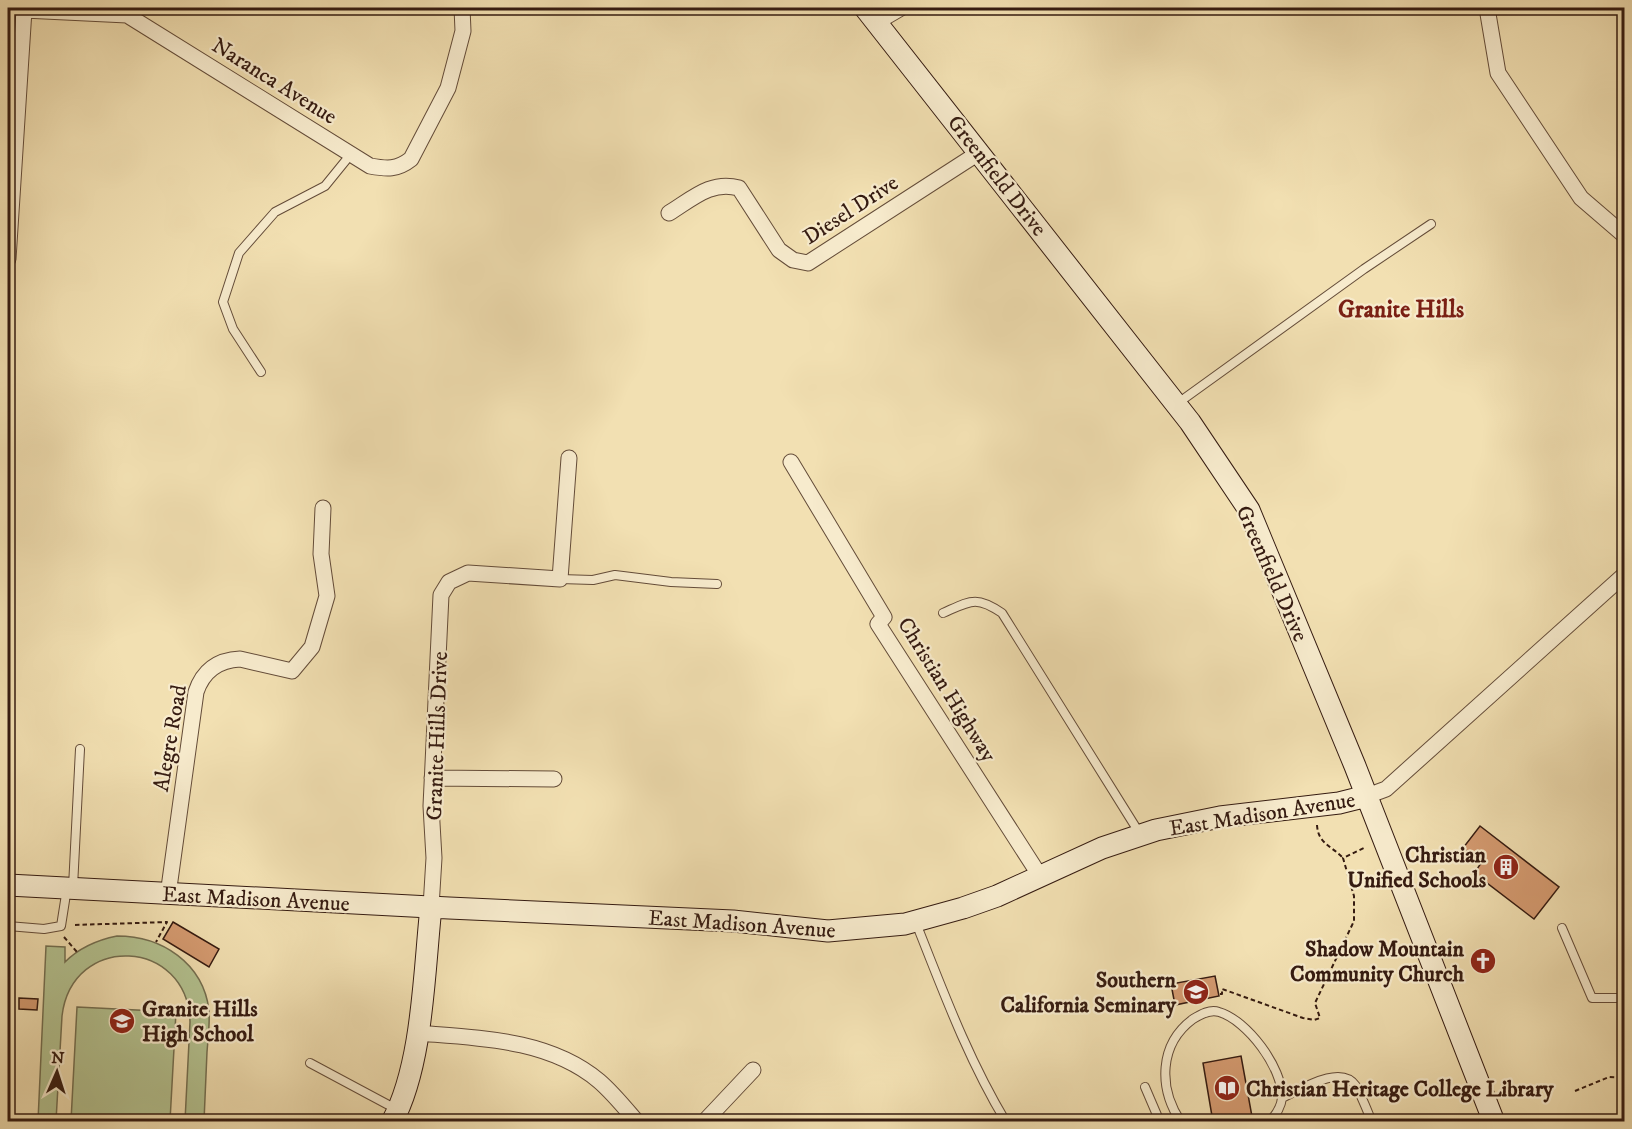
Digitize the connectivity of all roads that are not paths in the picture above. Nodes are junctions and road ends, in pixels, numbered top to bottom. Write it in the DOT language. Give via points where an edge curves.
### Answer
graph roads {
  1 [pos="462,8"];
  2 [pos="901,8"];
  3 [pos="1487,8"];
  4 [pos="20,9"];
  5 [pos="871,15"];
  6 [pos="980,152"];
  7 [pos="351,154"];
  8 [pos="669,213"];
  9 [pos="1431,224"];
  10 [pos="1624,236"];
  11 [pos="8,259"];
  12 [pos="261,372"];
  13 [pos="1176,404"];
  14 [pos="569,458"];
  15 [pos="791,462"];
  16 [pos="323,508"];
  17 [pos="1624,575"];
  18 [pos="560,579"];
  19 [pos="717,584"];
  20 [pos="943,613"];
  21 [pos="80,749"];
  22 [pos="432,778"];
  23 [pos="554,779"];
  24 [pos="1367,796"];
  25 [pos="1141,835"];
  26 [pos="1040,876"];
  27 [pos="8,885"];
  28 [pos="70,888"];
  29 [pos="168,894"];
  30 [pos="431,907"];
  31 [pos="916,922"];
  32 [pos="8,926"];
  33 [pos="1562,928"];
  34 [pos="1624,998"];
  35 [pos="417,1033"];
  36 [pos="310,1063"];
  37 [pos="753,1070"];
  38 [pos="1145,1087"];
  39 [pos="1282,1098"];
  40 [pos="396,1116"];
  41 [pos="637,1122"];
  42 [pos="704,1122"];
  43 [pos="1006,1122"];
  44 [pos="1160,1122"];
  45 [pos="1181,1122"];
  46 [pos="1269,1122"];
  47 [pos="1372,1122"];
  48 [pos="1494,1122"];
  1 -- 7 [label="street, Naranca Avenue" via="463,31 448,88 411,159 390,170 370,166"];
  2 -- 5 [label="street"];
  3 -- 10 [label="street" via="1498,73 1581,198"];
  4 -- 7 [label="street, Naranca Avenue" via="128,15"];
  4 -- 11 [label="street"];
  5 -- 6 [label="street, Greenfield Drive"];
  6 -- 8 [label="street, Diesel Drive" via="808,263 778,250 739,188 713,186"];
  6 -- 13 [label="street, Greenfield Drive"];
  7 -- 12 [label="lane" via="325,186 275,212 239,253 223,302 233,329"];
  9 -- 13 [label="lane"];
  13 -- 24 [label="street, Greenfield Drive" via="1249,510"];
  14 -- 18 [label="street"];
  15 -- 26 [label="street, Christian Highway" via="884,617 878,624"];
  16 -- 29 [label="street, Alegre Road" via="321,554 327,596 312,647 292,671 232,660 217,664 199,683"];
  17 -- 24 [label="street, East Madison Avenue" via="1386,789"];
  18 -- 19 [label="lane" via="593,580 615,575"];
  18 -- 22 [label="street, Granite Hills Drive" via="468,573 449,582 441,595"];
  20 -- 25 [label="lane" via="971,600 1002,613"];
  21 -- 28 [label="lane"];
  22 -- 23 [label="street"];
  22 -- 30 [label="street, Granite Hills Drive"];
  24 -- 25 [label="street, East Madison Avenue" via="1339,803 1220,816"];
  24 -- 48 [label="street, Greenfield Drive"];
  25 -- 26 [label="street, East Madison Avenue"];
  26 -- 31 [label="street, East Madison Avenue" via="997,896"];
  27 -- 28 [label="street, East Madison Avenue"];
  28 -- 29 [label="street, East Madison Avenue"];
  28 -- 32 [label="lane" via="61,926"];
  29 -- 30 [label="street, East Madison Avenue"];
  30 -- 31 [label="street, East Madison Avenue" via="733,921 828,931"];
  30 -- 35 [label="street, Granite Hills Drive"];
  31 -- 43 [label="lane" via="965,1045"];
  33 -- 34 [label="lane" via="1592,998"];
  35 -- 40 [label="street, Granite Hills Drive" via="408,1086"];
  35 -- 41 [label="street" via="498,1040 545,1052 599,1081"];
  36 -- 40 [label="lane"];
  37 -- 42 [label="street"];
  38 -- 44 [label="lane"];
  39 -- 45 [label="lane" via="1265,1048 1228,1016 1211,1011 1180,1031 1166,1055 1165,1082"];
  39 -- 46 [label="lane" via="1279,1110"];
  39 -- 47 [label="lane" via="1339,1076 1355,1084"];
}
